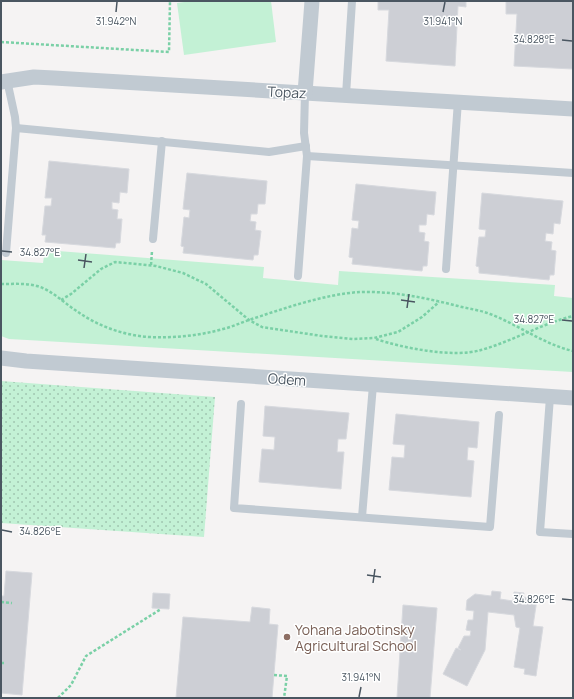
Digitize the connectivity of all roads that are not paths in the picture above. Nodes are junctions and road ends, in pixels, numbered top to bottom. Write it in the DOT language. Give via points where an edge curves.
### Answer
graph roads {
  1 [pos="312,1"];
  2 [pos="352,1"];
  3 [pos="4,81"];
  4 [pos="305,93"];
  5 [pos="346,95"];
  6 [pos="458,101"];
  7 [pos="573,109"];
  8 [pos="16,128"];
  9 [pos="162,141"];
  10 [pos="306,146"];
  11 [pos="307,156"];
  12 [pos="453,166"];
  13 [pos="573,174"];
  14 [pos="153,239"];
  15 [pos="6,253"];
  16 [pos="446,269"];
  17 [pos="298,276"];
  18 [pos="1,358"];
  19 [pos="373,385"];
  20 [pos="550,397"];
  21 [pos="573,398"];
  22 [pos="241,404"];
  23 [pos="499,415"];
  24 [pos="362,517"];
  25 [pos="573,534"];
  1 -- 4 [label="street"];
  2 -- 5 [label="lane"];
  3 -- 4 [label="street, Topaz" via="34,77"];
  3 -- 8 [label="lane" via="16,117"];
  4 -- 5 [label="street, Topaz"];
  4 -- 10 [label="lane"];
  5 -- 6 [label="street, Topaz"];
  6 -- 7 [label="street, Topaz"];
  6 -- 12 [label="lane"];
  8 -- 9 [label="lane"];
  8 -- 15 [label="lane"];
  9 -- 10 [label="lane" via="269,152"];
  9 -- 14 [label="lane"];
  10 -- 11 [label="lane"];
  11 -- 12 [label="lane"];
  11 -- 17 [label="lane"];
  12 -- 13 [label="lane"];
  12 -- 16 [label="lane"];
  18 -- 19 [label="street, Odem"];
  19 -- 20 [label="street, Odem"];
  19 -- 24 [label="lane"];
  20 -- 21 [label="street, Odem"];
  20 -- 25 [label="lane" via="540,532"];
  22 -- 24 [label="lane" via="234,508"];
  23 -- 24 [label="lane" via="490,527"];
}
